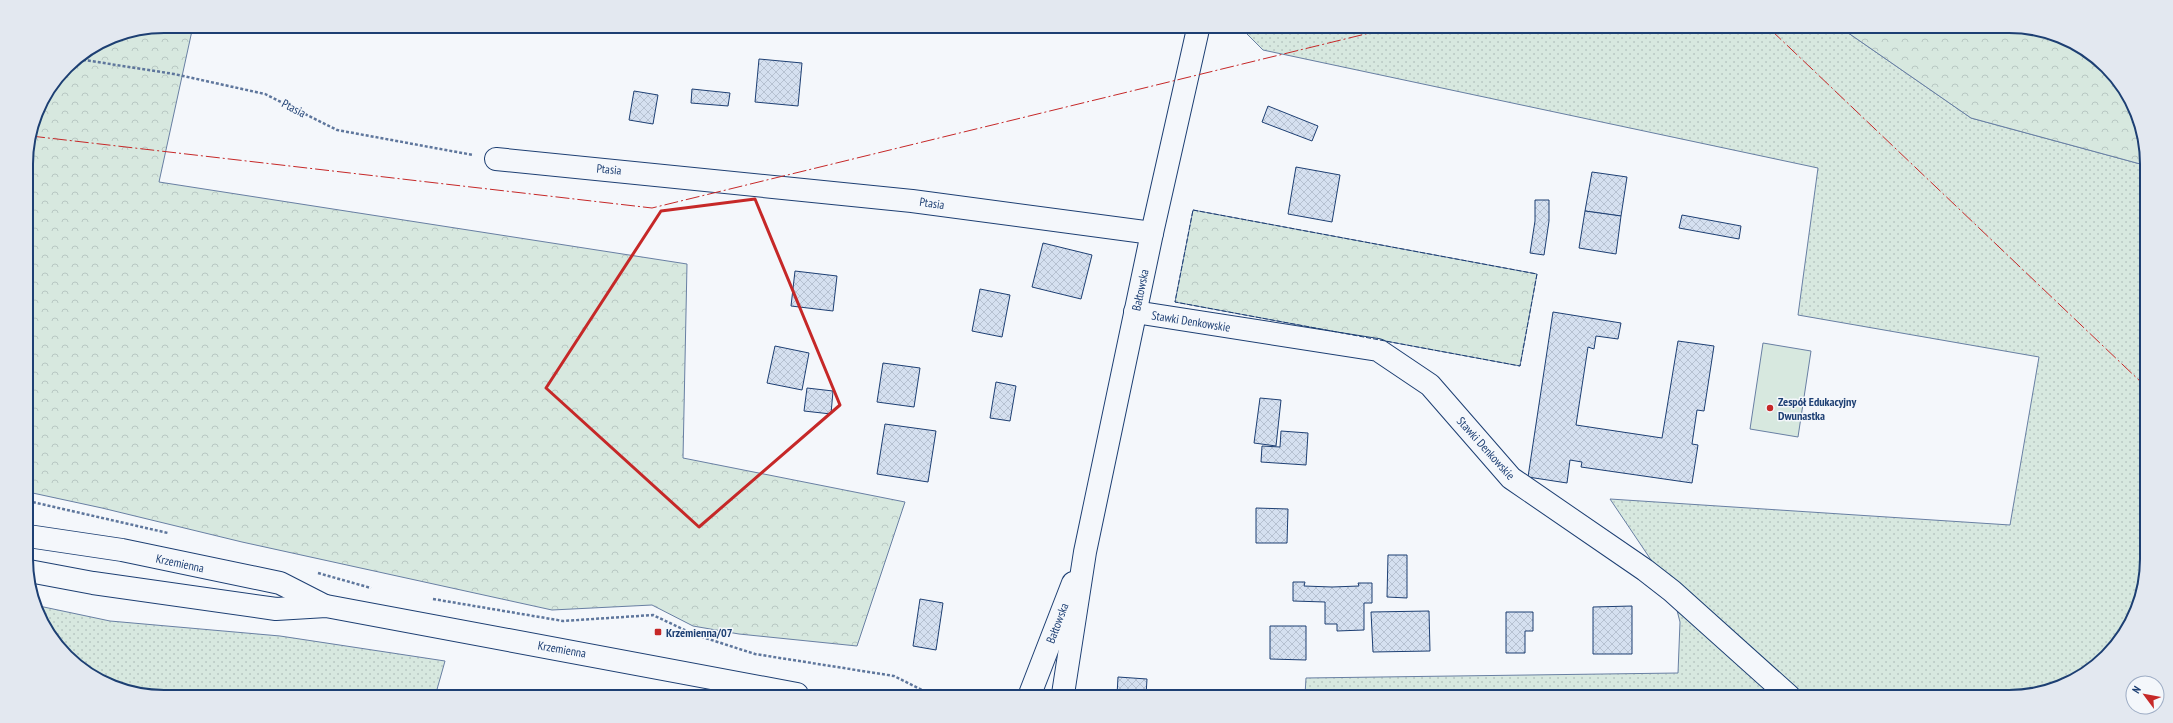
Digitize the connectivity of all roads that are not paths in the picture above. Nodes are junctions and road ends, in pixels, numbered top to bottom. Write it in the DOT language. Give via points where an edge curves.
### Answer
graph roads {
  1 [pos="1197,33"];
  2 [pos="496,159"];
  3 [pos="1152,233"];
  4 [pos="1136,312"];
  5 [pos="33,537"];
  6 [pos="1085,552"];
  7 [pos="34,572"];
  8 [pos="326,606"];
  9 [pos="776,690"];
  10 [pos="1032,690"];
  11 [pos="1064,690"];
  12 [pos="1782,690"];
  1 -- 3 [label="main road, Bałtowska"];
  2 -- 3 [label="main road, Ptasia" via="912,200"];
  3 -- 4 [label="main road, Bałtowska"];
  4 -- 6 [label="main road, Bałtowska"];
  4 -- 12 [label="main road, Stawki Denkowskie" via="1378,350 1430,385 1511,478 1672,591"];
  5 -- 8 [label="main road, Krzemienna" via="122,550 280,583"];
  6 -- 10 [label="main road, Bałtowska"];
  6 -- 11 [label="main road, Bałtowska"];
  7 -- 8 [label="main road, Krzemienna" via="276,609"];
  8 -- 9 [label="main road, Krzemienna"];
}
